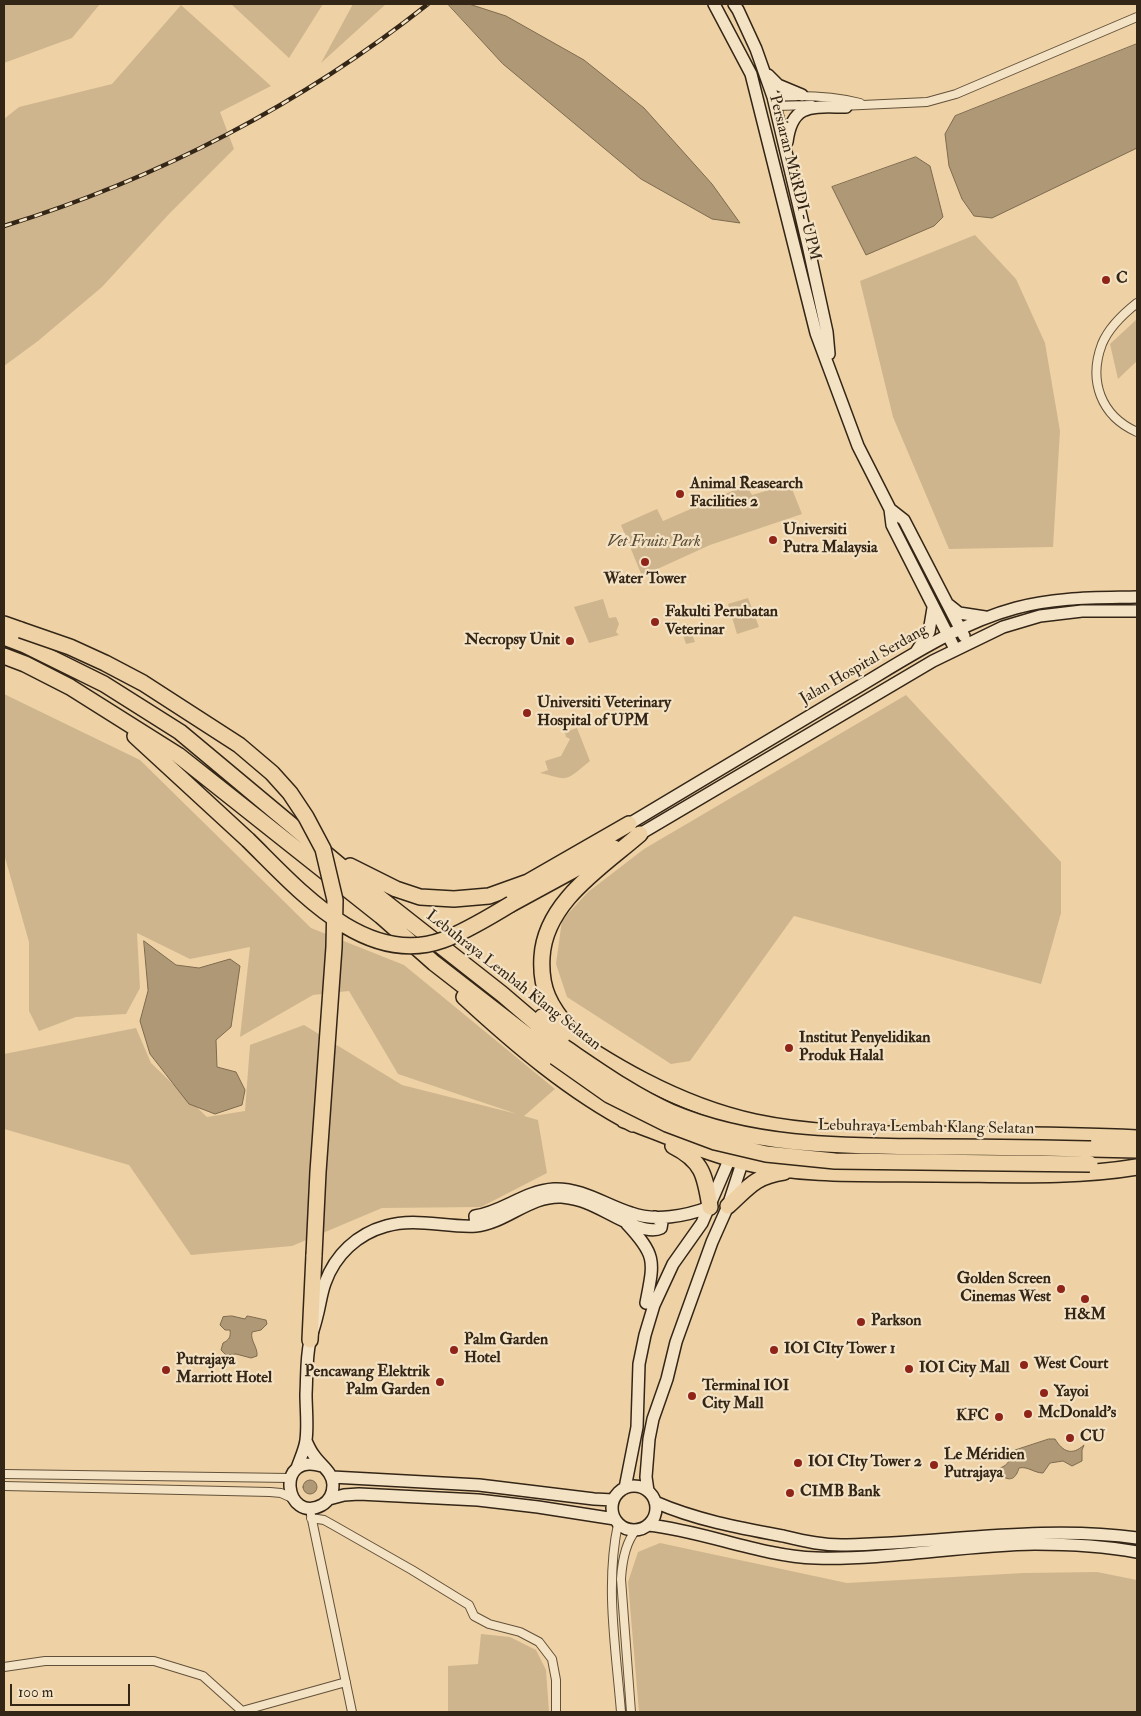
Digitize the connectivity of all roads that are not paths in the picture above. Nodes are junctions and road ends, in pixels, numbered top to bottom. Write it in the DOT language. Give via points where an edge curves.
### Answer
graph roads {
  1 [pos="714,4"];
  2 [pos="734,4"];
  3 [pos="1137,17"];
  4 [pos="763,70"];
  5 [pos="755,89"];
  6 [pos="802,95"];
  7 [pos="773,102"];
  8 [pos="864,104"];
  9 [pos="846,107"];
  10 [pos="763,119"];
  11 [pos="786,150"];
  12 [pos="1137,303"];
  13 [pos="830,366"];
  14 [pos="1137,432"];
  15 [pos="890,508"];
  16 [pos="1137,597"];
  17 [pos="946,602"];
  18 [pos="934,608"];
  19 [pos="1137,611"];
  20 [pos="987,618"];
  21 [pos="4,624"];
  22 [pos="960,629"];
  23 [pos="948,636"];
  24 [pos="4,637"];
  25 [pos="968,643"];
  26 [pos="955,649"];
  27 [pos="916,653"];
  28 [pos="4,656"];
  29 [pos="106,708"];
  30 [pos="634,829"];
  31 [pos="332,858"];
  32 [pos="434,963"];
  33 [pos="502,994"];
  34 [pos="586,1048"];
  35 [pos="560,1052"];
  36 [pos="624,1120"];
  37 [pos="749,1120"];
  38 [pos="1137,1138"];
  39 [pos="1137,1150"];
  40 [pos="1091,1156"];
  41 [pos="737,1160"];
  42 [pos="1137,1166"];
  43 [pos="800,1170"];
  44 [pos="588,1199"];
  45 [pos="728,1206"];
  46 [pos="710,1207"];
  47 [pos="655,1217"];
  48 [pos="624,1220"];
  49 [pos="636,1227"];
  50 [pos="650,1304"];
  51 [pos="310,1340"];
  52 [pos="306,1440"];
  53 [pos="322,1466"];
  54 [pos="293,1473"];
  55 [pos="4,1474"];
  56 [pos="332,1477"];
  57 [pos="4,1486"];
  58 [pos="625,1488"];
  59 [pos="648,1491"];
  60 [pos="292,1498"];
  61 [pos="329,1499"];
  62 [pos="613,1500"];
  63 [pos="656,1502"];
  64 [pos="311,1513"];
  65 [pos="616,1521"];
  66 [pos="648,1525"];
  67 [pos="636,1530"];
  68 [pos="1137,1538"];
  69 [pos="1137,1552"];
  70 [pos="4,1667"];
  71 [pos="346,1682"];
  72 [pos="242,1711"];
  73 [pos="352,1712"];
  74 [pos="556,1712"];
  75 [pos="621,1712"];
  76 [pos="631,1712"];
  1 -- 5 [label="street, Persiaran MARDI - UPM" via="742,55"];
  2 -- 4 [label="street, Persiaran MARDI - UPM"];
  3 -- 8 [label="street" via="956,94 927,102"];
  4 -- 6 [label="street" via="778,85"];
  4 -- 7 [label="street, Persiaran MARDI - UPM"];
  5 -- 7 [label="street"];
  5 -- 10 [label="street, Persiaran MARDI - UPM"];
  6 -- 7 [label="street"];
  6 -- 8 [label="street"];
  7 -- 9 [label="street"];
  7 -- 10 [label="street"];
  7 -- 11 [label="street, Persiaran MARDI - UPM"];
  8 -- 9 [label="street"];
  9 -- 11 [label="street" via="810,107 796,116 789,128"];
  10 -- 13 [label="street, Persiaran MARDI - UPM" via="816,333"];
  11 -- 13 [label="street, Persiaran MARDI - UPM" via="827,332"];
  12 -- 14 [label="street" via="1112,327 1103,343 1096,374 1102,401 1122,424"];
  13 -- 15 [label="street, Persiaran MARDI - UPM" via="855,438"];
  15 -- 17 [label="street, Persiaran MARDI - UPM" via="904,520"];
  15 -- 18 [label="street, Persiaran MARDI - UPM" via="892,525"];
  16 -- 20 [label="street, Jalan Hospital Serdang" via="1038,603"];
  17 -- 20 [label="street" via="959,612"];
  17 -- 22 [label="street, Persiaran MARDI - UPM"];
  18 -- 23 [label="street, Persiaran MARDI - UPM"];
  18 -- 27 [label="street" via="929,632"];
  19 -- 25 [label="street, Jalan Hospital Serdang" via="1040,616 1003,627"];
  20 -- 22 [label="street, Jalan Hospital Serdang"];
  21 -- 51 [label="highway, bridge" via="70,647 113,667 239,746 272,773 290,793 323,850 335,900 334,947"];
  22 -- 23 [label="street, Jalan Hospital Serdang"];
  22 -- 25 [label="street, Persiaran MARDI - UPM"];
  23 -- 26 [label="street, Persiaran MARDI - UPM"];
  23 -- 27 [label="street, Jalan Hospital Serdang"];
  24 -- 31 [label="highway, Lebuhraya Lembah Klang Selatan" via="104,684 180,732"];
  25 -- 26 [label="street, Jalan Hospital Serdang"];
  26 -- 30 [label="street, Jalan Hospital Serdang"];
  27 -- 30 [label="street, Jalan Hospital Serdang"];
  28 -- 29 [label="highway, Lebuhraya Lembah Klang Selatan"];
  29 -- 30 [label="highway, bridge" via="306,897 360,933 396,944 422,945 466,929"];
  29 -- 32 [label="highway, Lebuhraya Lembah Klang Selatan" via="178,755"];
  30 -- 31 [label="highway" via="528,882 489,896 420,897"];
  30 -- 34 [label="highway" via="564,901 543,942 541,973 546,993 560,1018"];
  31 -- 33 [label="highway, Lebuhraya Lembah Klang Selatan"];
  32 -- 35 [label="highway, Lebuhraya Lembah Klang Selatan"];
  32 -- 36 [label="highway" via="459,993 513,1042"];
  33 -- 34 [label="highway" via="528,1007"];
  33 -- 35 [label="highway, Lebuhraya Lembah Klang Selatan"];
  34 -- 37 [label="highway" via="674,1095"];
  35 -- 40 [label="highway, Lebuhraya Lembah Klang Selatan, bridge" via="609,1095 667,1124 715,1142 766,1154 835,1161"];
  36 -- 41 [label="highway"];
  36 -- 46 [label="highway" via="693,1159 703,1175"];
  37 -- 38 [label="highway" via="853,1133"];
  37 -- 41 [label="street"];
  39 -- 40 [label="highway, Lebuhraya Lembah Klang Selatan"];
  40 -- 42 [label="highway, Lebuhraya Lembah Klang Selatan"];
  41 -- 43 [label="highway"];
  41 -- 45 [label="street"];
  41 -- 46 [label="street"];
  42 -- 43 [label="highway" via="1116,1171 1012,1174 852,1174"];
  43 -- 45 [label="highway" via="776,1173 755,1181"];
  44 -- 47 [label="street" via="632,1214"];
  44 -- 48 [label="street"];
  44 -- 51 [label="street" via="560,1197 534,1202 489,1223 401,1223 370,1231 338,1258 325,1283"];
  45 -- 59 [label="street" via="676,1342 653,1419 646,1476"];
  46 -- 47 [label="street" via="685,1215"];
  46 -- 50 [label="street"];
  47 -- 49 [label="street" via="662,1222 658,1230"];
  48 -- 49 [label="street"];
  48 -- 50 [label="street" via="651,1254"];
  49 -- 50 [label="street" via="654,1246 660,1260 659,1279"];
  50 -- 58 [label="street" via="639,1364 637,1427"];
  51 -- 52 [label="street"];
  52 -- 53 [label="street"];
  52 -- 54 [label="street"];
  53 -- 54 [label="street" via="305,1464"];
  53 -- 56 [label="street"];
  54 -- 55 [label="street"];
  54 -- 60 [label="street"];
  56 -- 61 [label="street"];
  56 -- 62 [label="street" via="479,1485"];
  57 -- 60 [label="street" via="270,1492"];
  58 -- 59 [label="street" via="637,1486"];
  58 -- 62 [label="street"];
  59 -- 63 [label="street"];
  60 -- 64 [label="street"];
  61 -- 64 [label="street"];
  61 -- 65 [label="street" via="344,1495 478,1500"];
  62 -- 65 [label="street" via="612,1513"];
  63 -- 66 [label="street" via="655,1515"];
  63 -- 68 [label="street" via="685,1514 813,1543 846,1546 1003,1535 1079,1533"];
  64 -- 71 [label="street"];
  64 -- 74 [label="street" via="469,1605 474,1616 539,1642 552,1659"];
  65 -- 67 [label="street" via="629,1530"];
  65 -- 75 [label="street" via="611,1583"];
  66 -- 67 [label="street"];
  66 -- 69 [label="street" via="814,1558 1034,1544 1070,1544"];
  67 -- 76 [label="street" via="622,1561 621,1579"];
  70 -- 72 [label="street" via="45,1662 154,1661 204,1676"];
  71 -- 72 [label="street"];
  71 -- 73 [label="street"];
}
